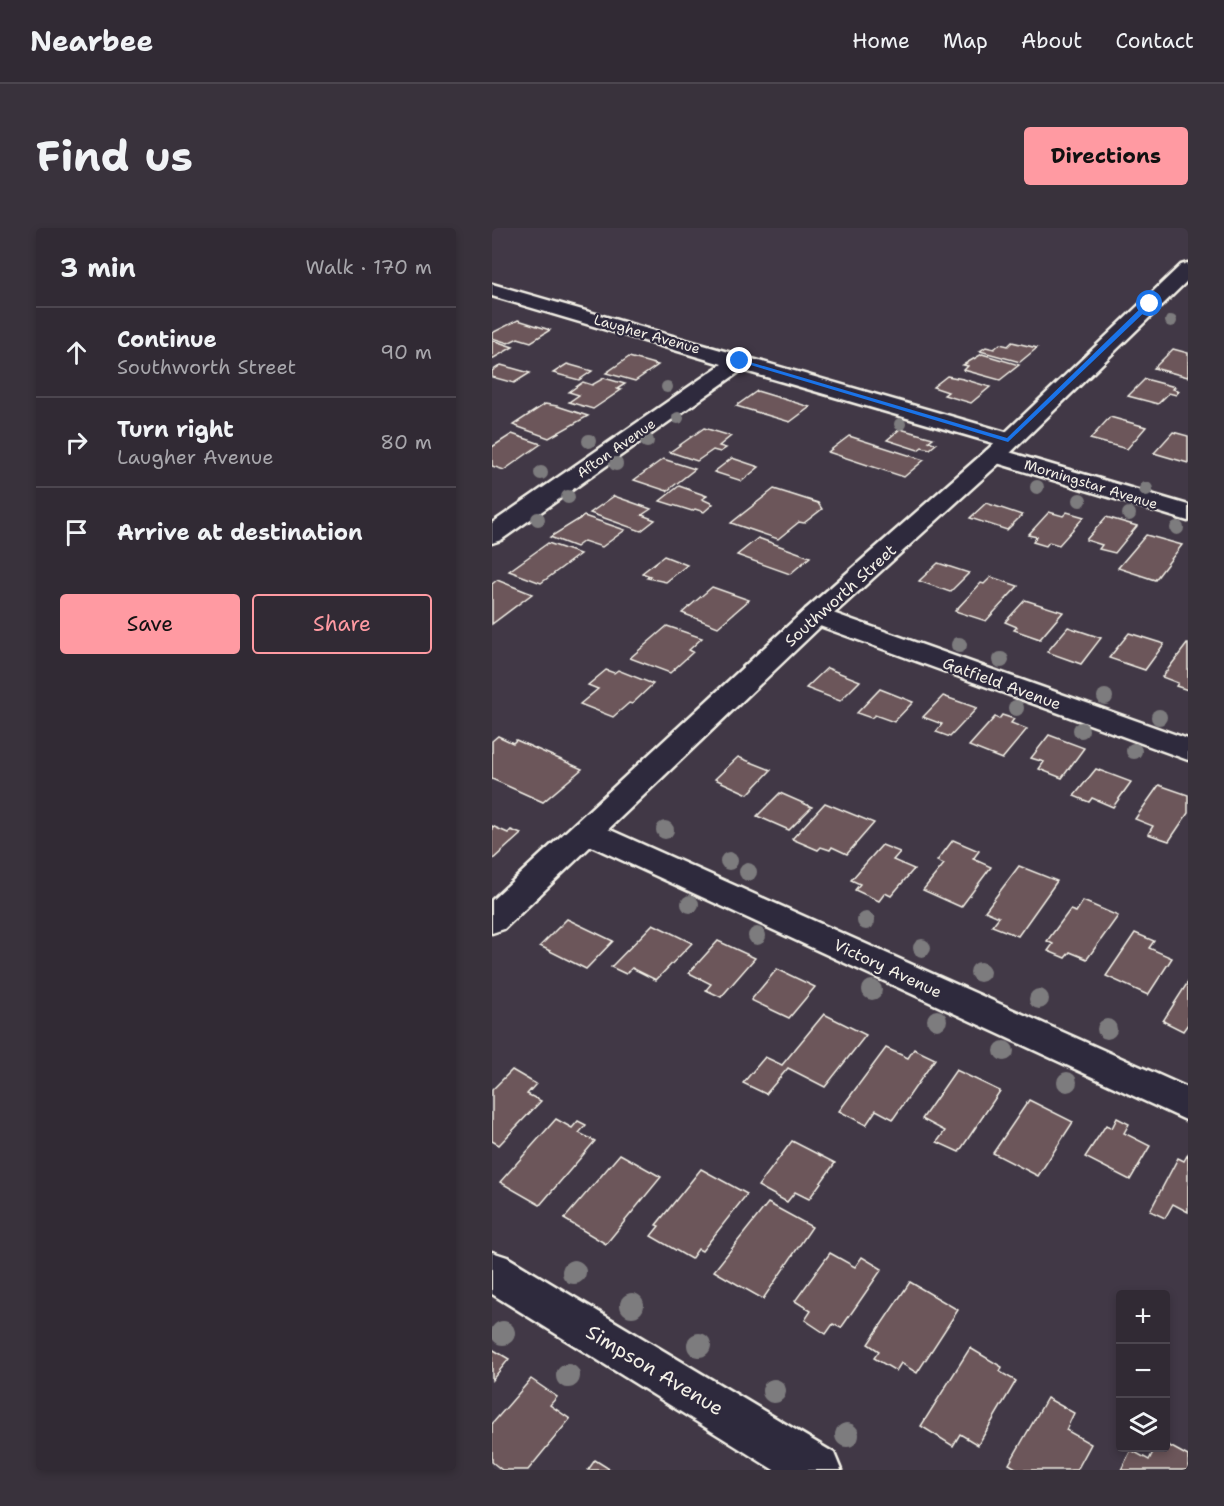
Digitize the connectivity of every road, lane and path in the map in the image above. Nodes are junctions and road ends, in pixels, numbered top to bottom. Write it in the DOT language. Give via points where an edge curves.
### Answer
graph roads {
  1 [pos="1188,269"];
  2 [pos="496,294"];
  3 [pos="740,361"];
  4 [pos="1002,448"];
  5 [pos="1188,513"];
  6 [pos="492,535"];
  7 [pos="816,615"];
  8 [pos="1188,750"];
  9 [pos="588,831"];
  10 [pos="492,920"];
  11 [pos="1188,1105"];
  12 [pos="492,1271"];
  13 [pos="817,1470"];
  1 -- 4 [label="street, Southworth Street"];
  2 -- 3 [label="street, Laugher Avenue"];
  3 -- 4 [label="street, Laugher Avenue"];
  3 -- 6 [label="street, Afton Avenue"];
  4 -- 5 [label="street, Morningstar Avenue"];
  4 -- 7 [label="street, Southworth Street"];
  7 -- 8 [label="street, Gatfield Avenue"];
  7 -- 9 [label="street, Southworth Street"];
  9 -- 10 [label="street, Southworth Street"];
  9 -- 11 [label="street, Victory Avenue"];
  12 -- 13 [label="street, Simpson Avenue"];
}
